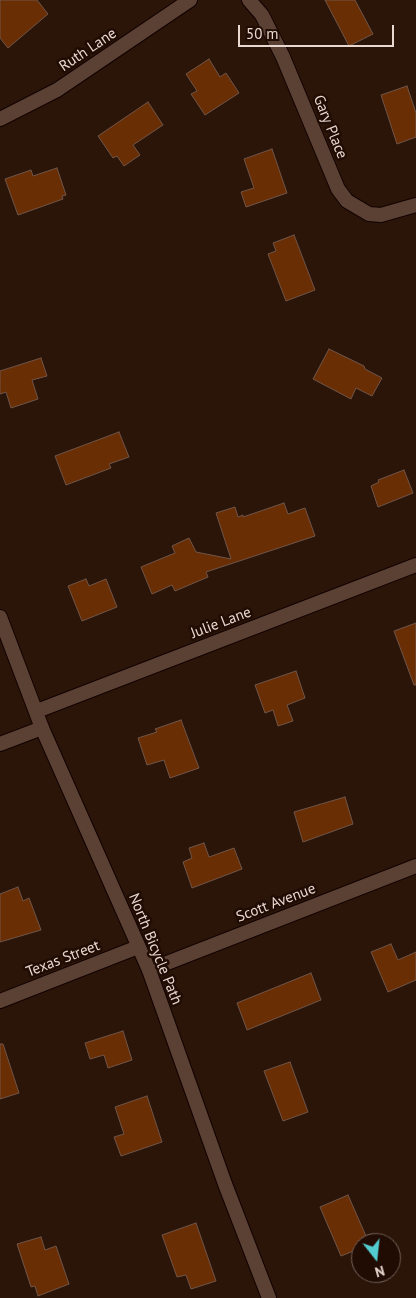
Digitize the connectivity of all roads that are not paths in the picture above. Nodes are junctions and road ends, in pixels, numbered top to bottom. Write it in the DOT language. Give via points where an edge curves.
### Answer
graph roads {
  1 [pos="190,0"];
  2 [pos="249,0"];
  3 [pos="0,119"];
  4 [pos="416,206"];
  5 [pos="416,565"];
  6 [pos="0,617"];
  7 [pos="37,711"];
  8 [pos="42,728"];
  9 [pos="0,744"];
  10 [pos="416,866"];
  11 [pos="138,947"];
  12 [pos="149,970"];
  13 [pos="0,1001"];
  14 [pos="269,1298"];
  1 -- 3 [label="street, Ruth Lane" via="57,90"];
  2 -- 4 [label="street, Gary Place" via="262,16 283,56 338,189 347,202 369,214 381,215"];
  5 -- 7 [label="street, Julie Lane"];
  6 -- 7 [label="street, North Bicycle Path"];
  7 -- 8 [label="street, North Bicycle Path"];
  8 -- 9 [label="street"];
  8 -- 11 [label="street, North Bicycle Path"];
  10 -- 12 [label="street, Scott Avenue"];
  11 -- 12 [label="street, North Bicycle Path"];
  11 -- 13 [label="street, Texas Street"];
  12 -- 14 [label="street, North Bicycle Path"];
}
